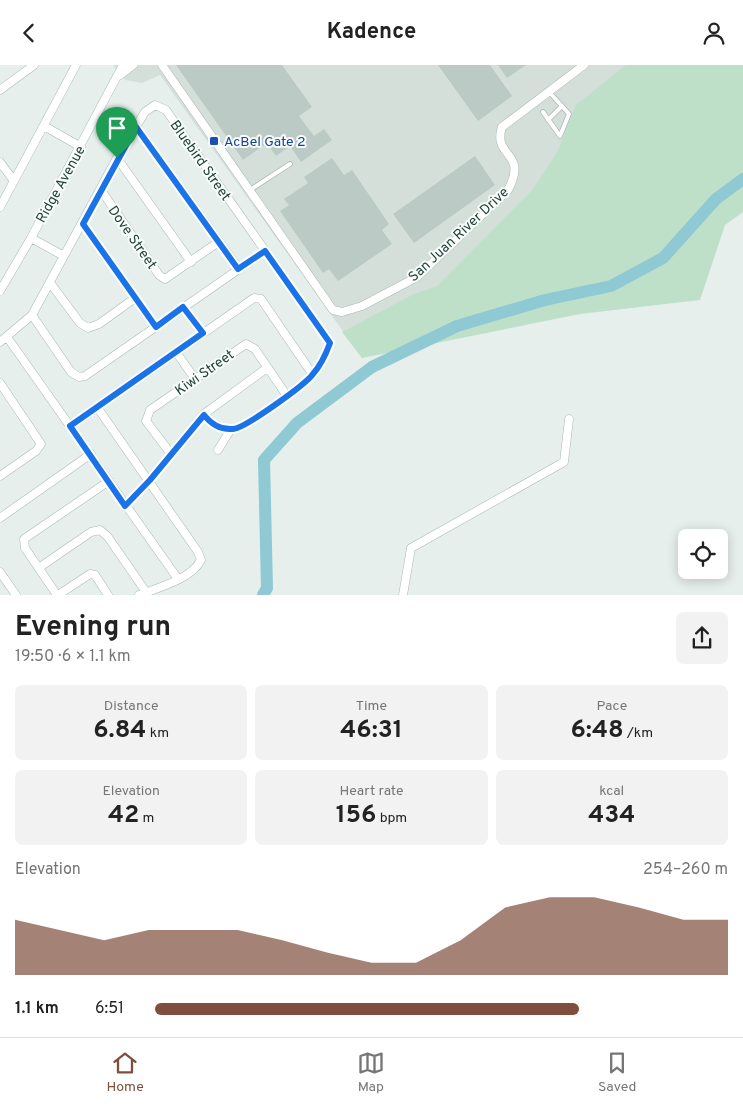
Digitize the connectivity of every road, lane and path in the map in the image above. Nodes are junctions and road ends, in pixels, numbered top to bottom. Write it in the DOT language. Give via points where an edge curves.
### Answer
graph roads {
  1 [pos="34,65"];
  2 [pos="76,65"];
  3 [pos="123,65"];
  4 [pos="133,65"];
  5 [pos="162,65"];
  6 [pos="584,65"];
  7 [pos="572,68"];
  8 [pos="119,77"];
  9 [pos="0,90"];
  10 [pos="549,92"];
  11 [pos="562,107"];
  12 [pos="543,113"];
  13 [pos="548,120"];
  14 [pos="44,126"];
  15 [pos="136,127"];
  16 [pos="81,147"];
  17 [pos="117,158"];
  18 [pos="0,162"];
  19 [pos="290,164"];
  20 [pos="14,181"];
  21 [pos="101,190"];
  22 [pos="250,190"];
  23 [pos="0,207"];
  24 [pos="83,224"];
  25 [pos="31,238"];
  26 [pos="217,243"];
  27 [pos="265,251"];
  28 [pos="64,256"];
  29 [pos="191,261"];
  30 [pos="238,269"];
  31 [pos="51,284"];
  32 [pos="0,291"];
  33 [pos="135,298"];
  34 [pos="183,307"];
  35 [pos="32,315"];
  36 [pos="156,327"];
  37 [pos="203,333"];
  38 [pos="3,339"];
  39 [pos="176,352"];
  40 [pos="267,367"];
  41 [pos="313,375"];
  42 [pos="195,379"];
  43 [pos="0,383"];
  44 [pos="287,396"];
  45 [pos="97,407"];
  46 [pos="204,415"];
  47 [pos="569,419"];
  48 [pos="70,426"];
  49 [pos="231,429"];
  50 [pos="218,449"];
  51 [pos="91,454"];
  52 [pos="171,454"];
  53 [pos="0,476"];
  54 [pos="150,480"];
  55 [pos="110,481"];
  56 [pos="125,506"];
  57 [pos="0,518"];
  58 [pos="40,567"];
  59 [pos="0,572"];
  60 [pos="178,579"];
  61 [pos="143,593"];
  62 [pos="16,595"];
  63 [pos="58,595"];
  64 [pos="108,595"];
  65 [pos="403,595"];
  1 -- 9 [label="street"];
  2 -- 14 [label="street"];
  3 -- 8 [label="street"];
  4 -- 8 [label="street"];
  5 -- 22 [label="street, San Juan River Drive"];
  6 -- 7 [label="street, San Juan River Drive"];
  7 -- 10 [label="street, San Juan River Drive"];
  8 -- 16 [label="street, Ridge Avenue"];
  10 -- 11 [label="lane"];
  10 -- 22 [label="street, San Juan River Drive" via="502,127 499,137 502,146 516,165 516,174 508,190 417,277 362,306 342,312 333,310"];
  11 -- 13 [label="lane"];
  11 -- 13 [label="lane" via="569,114 560,136"];
  12 -- 13 [label="lane"];
  14 -- 16 [label="street"];
  14 -- 20 [label="street"];
  15 -- 17 [label="street, Bluebird Street"];
  15 -- 26 [label="street"];
  15 -- 27 [label="street, Bluebird Street" via="145,112 155,105 166,110"];
  16 -- 25 [label="street, Ridge Avenue"];
  17 -- 21 [label="street, Bluebird Street"];
  17 -- 29 [label="street"];
  18 -- 20 [label="street"];
  19 -- 22 [label="lane"];
  20 -- 23 [label="street"];
  21 -- 24 [label="street, Bluebird Street"];
  21 -- 29 [label="street, Dove Street" via="162,277 168,278"];
  24 -- 28 [label="street, Bluebird Street"];
  24 -- 33 [label="street"];
  25 -- 28 [label="street"];
  25 -- 32 [label="street, Ridge Avenue"];
  26 -- 29 [label="street, Dove Street"];
  26 -- 30 [label="street"];
  27 -- 30 [label="street"];
  27 -- 41 [label="street, Bluebird Street" via="330,343"];
  28 -- 31 [label="street, Bluebird Street"];
  30 -- 34 [label="street"];
  31 -- 33 [label="street" via="80,323 88,328 99,324"];
  31 -- 35 [label="street, Bluebird Street"];
  33 -- 36 [label="street"];
  34 -- 36 [label="street"];
  34 -- 37 [label="street"];
  35 -- 36 [label="street" via="71,371 79,377"];
  35 -- 38 [label="street, Bluebird Street"];
  37 -- 39 [label="street"];
  37 -- 41 [label="street" via="250,300 260,299"];
  38 -- 48 [label="street"];
  39 -- 42 [label="street"];
  39 -- 45 [label="street"];
  40 -- 42 [label="street, Kiwi Street" via="252,345 246,343"];
  40 -- 44 [label="street, Kiwi Street"];
  40 -- 46 [label="street"];
  41 -- 44 [label="street, Bluebird Street"];
  42 -- 52 [label="street, Kiwi Street" via="146,416 146,421"];
  43 -- 53 [label="street" via="41,444"];
  44 -- 49 [label="street, Bluebird Street" via="240,428"];
  45 -- 48 [label="street"];
  45 -- 54 [label="street"];
  46 -- 49 [label="street" via="211,423"];
  46 -- 52 [label="street"];
  47 -- 65 [label="street" via="564,462 411,548"];
  48 -- 51 [label="street"];
  49 -- 50 [label="street"];
  51 -- 55 [label="street"];
  51 -- 57 [label="street"];
  52 -- 54 [label="street"];
  54 -- 56 [label="street"];
  54 -- 60 [label="street" via="201,560"];
  55 -- 56 [label="street"];
  55 -- 58 [label="street" via="26,536 23,545"];
  56 -- 60 [label="street"];
  58 -- 61 [label="street" via="91,532 100,530 108,537"];
  58 -- 63 [label="street"];
  59 -- 62 [label="street"];
  60 -- 61 [label="street"];
  63 -- 64 [label="street" via="90,574 95,575"];
}
